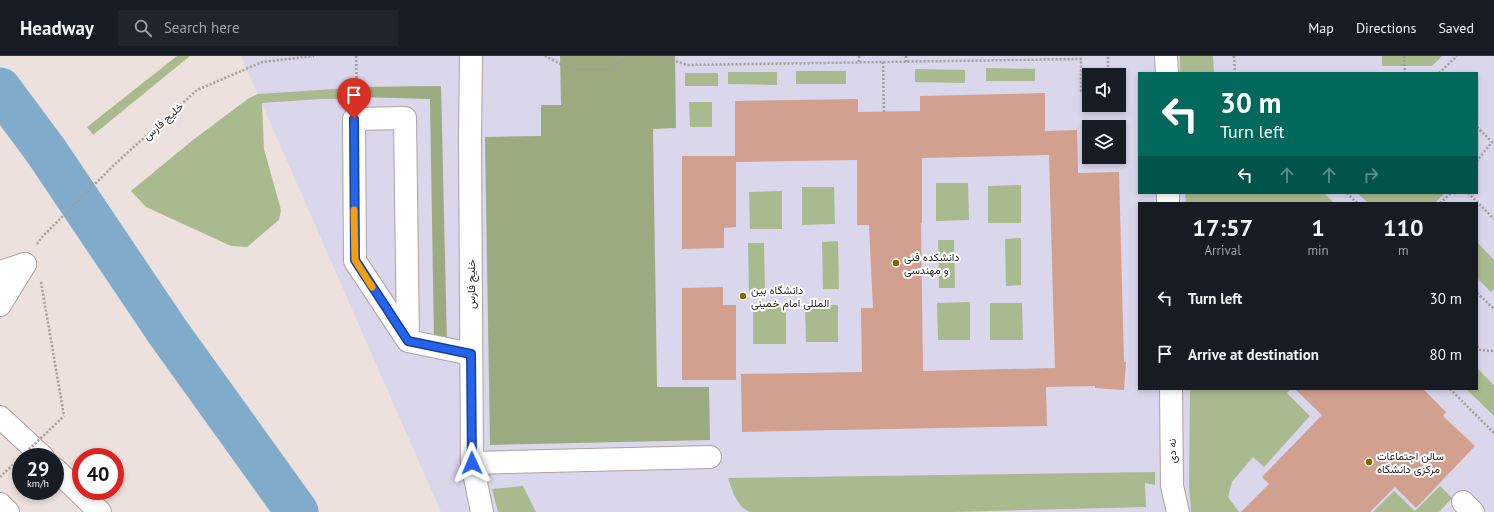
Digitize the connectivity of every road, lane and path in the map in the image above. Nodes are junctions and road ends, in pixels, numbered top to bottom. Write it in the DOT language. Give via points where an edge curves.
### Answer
graph roads {
  1 [pos="314,56"];
  2 [pos="356,56"];
  3 [pos="471,56"];
  4 [pos="545,56"];
  5 [pos="628,56"];
  6 [pos="661,56"];
  7 [pos="858,56"];
  8 [pos="906,56"];
  9 [pos="1108,56"];
  10 [pos="1166,56"];
  11 [pos="1234,56"];
  12 [pos="1404,56"];
  13 [pos="1457,56"];
  14 [pos="859,62"];
  15 [pos="882,62"];
  16 [pos="906,62"];
  17 [pos="1108,68"];
  18 [pos="1167,72"];
  19 [pos="1235,72"];
  20 [pos="1405,72"];
  21 [pos="1440,72"];
  22 [pos="1082,91"];
  23 [pos="884,112"];
  24 [pos="357,119"];
  25 [pos="1478,128"];
  26 [pos="1478,160"];
  27 [pos="1347,194"];
  28 [pos="1450,194"];
  29 [pos="1469,194"];
  30 [pos="1356,202"];
  31 [pos="1441,202"];
  32 [pos="1477,202"];
  33 [pos="1478,203"];
  34 [pos="1494,219"];
  35 [pos="42,237"];
  36 [pos="0,272"];
  37 [pos="41,278"];
  38 [pos="1478,294"];
  39 [pos="0,305"];
  40 [pos="1494,309"];
  41 [pos="408,341"];
  42 [pos="1478,347"];
  43 [pos="1494,351"];
  44 [pos="471,354"];
  45 [pos="1171,390"];
  46 [pos="1451,390"];
  47 [pos="0,416"];
  48 [pos="1494,433"];
  49 [pos="33,448"];
  50 [pos="710,457"];
  51 [pos="472,463"];
  52 [pos="0,476"];
  53 [pos="64,478"];
  54 [pos="0,504"];
  55 [pos="8,512"];
  56 [pos="100,512"];
  57 [pos="482,512"];
  58 [pos="1178,512"];
  1 -- 35 [label="path, خلیج فارس" via="262,62 197,90 115,164"];
  2 -- 24 [label="path"];
  3 -- 44 [label="street, خلیج فارس"];
  4 -- 5 [label="path" via="572,70 610,69"];
  6 -- 14 [label="path" via="687,65"];
  7 -- 14 [label="path"];
  8 -- 16 [label="path"];
  9 -- 17 [label="path"];
  10 -- 18 [label="street"];
  11 -- 19 [label="path"];
  12 -- 20 [label="path"];
  13 -- 21 [label="path"];
  14 -- 15 [label="path"];
  15 -- 16 [label="path"];
  15 -- 23 [label="path"];
  16 -- 22 [label="path" via="1081,59"];
  24 -- 41 [label="street" via="354,119 355,260"];
  24 -- 41 [label="street" via="405,118"];
  25 -- 26 [label="path" via="1492,142"];
  27 -- 30 [label="path"];
  28 -- 31 [label="path"];
  29 -- 32 [label="path"];
  33 -- 34 [label="path"];
  36 -- 39 [label="street" via="25,264"];
  37 -- 52 [label="path, bridge" via="64,416"];
  38 -- 40 [label="path"];
  41 -- 44 [label="street"];
  42 -- 43 [label="path" via="1480,350"];
  44 -- 51 [label="street, خلیج فارس"];
  45 -- 58 [label="street, نه دی" via="1172,486"];
  46 -- 48 [label="path"];
  47 -- 49 [label="street"];
  50 -- 51 [label="street"];
  51 -- 57 [label="street, خلیج فارس"];
  53 -- 56 [label="street"];
  54 -- 55 [label="street"];
}
